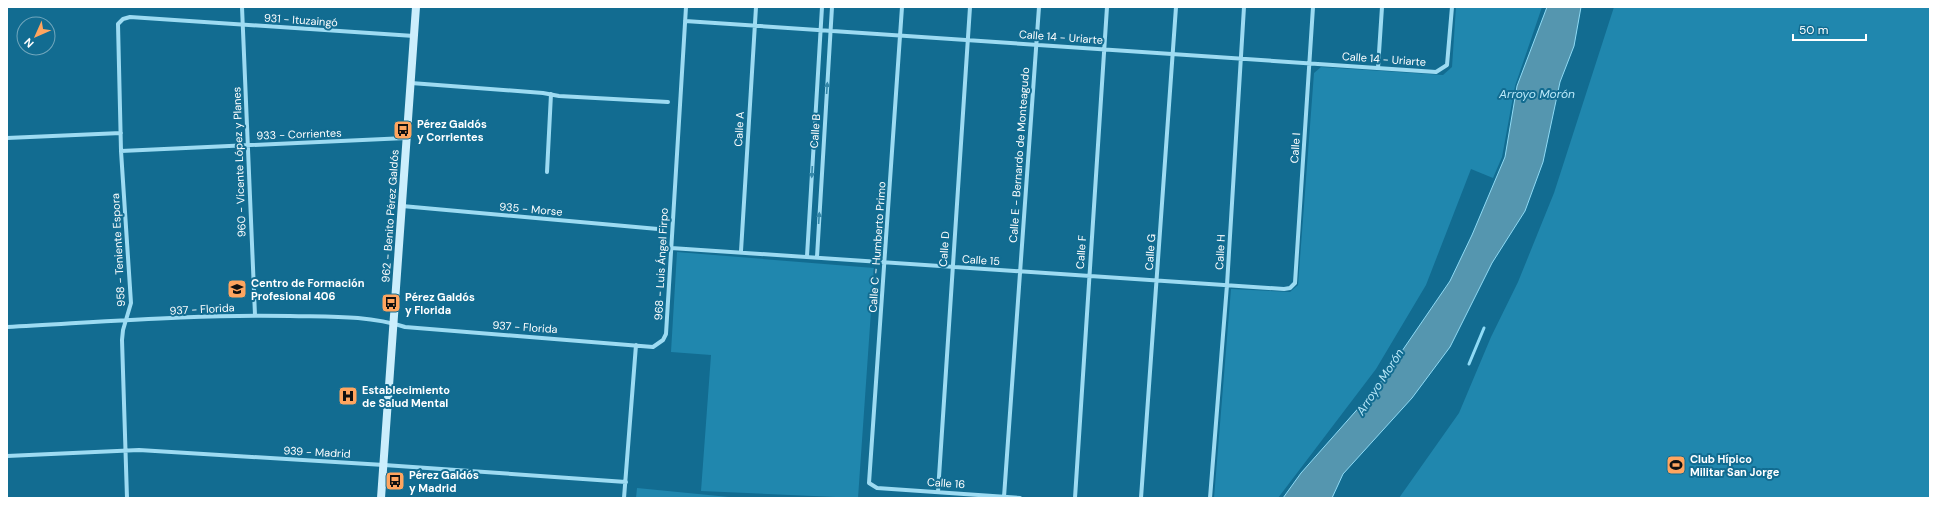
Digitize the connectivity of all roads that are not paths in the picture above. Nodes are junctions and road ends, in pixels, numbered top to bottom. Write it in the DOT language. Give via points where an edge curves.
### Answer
graph roads {
  1 [pos="242,7"];
  2 [pos="416,7"];
  3 [pos="686,7"];
  4 [pos="756,7"];
  5 [pos="822,7"];
  6 [pos="832,7"];
  7 [pos="902,7"];
  8 [pos="970,7"];
  9 [pos="1039,7"];
  10 [pos="1107,7"];
  11 [pos="1176,7"];
  12 [pos="1244,7"];
  13 [pos="1313,7"];
  14 [pos="1382,7"];
  15 [pos="1452,7"];
  16 [pos="685,21"];
  17 [pos="118,24"];
  18 [pos="242,25"];
  19 [pos="754,26"];
  20 [pos="821,30"];
  21 [pos="831,31"];
  22 [pos="414,36"];
  23 [pos="900,36"];
  24 [pos="968,41"];
  25 [pos="1036,44"];
  26 [pos="1105,49"];
  27 [pos="1173,54"];
  28 [pos="1240,58"];
  29 [pos="1309,62"];
  30 [pos="1378,68"];
  31 [pos="411,82"];
  32 [pos="551,94"];
  33 [pos="668,102"];
  34 [pos="121,133"];
  35 [pos="7,138"];
  36 [pos="406,138"];
  37 [pos="248,145"];
  38 [pos="121,151"];
  39 [pos="547,172"];
  40 [pos="402,206"];
  41 [pos="658,229"];
  42 [pos="671,248"];
  43 [pos="741,252"];
  44 [pos="807,256"];
  45 [pos="816,257"];
  46 [pos="885,262"];
  47 [pos="952,267"];
  48 [pos="1020,271"];
  49 [pos="1089,275"];
  50 [pos="1157,280"];
  51 [pos="1227,285"];
  52 [pos="1290,288"];
  53 [pos="255,315"];
  54 [pos="126,321"];
  55 [pos="394,324"];
  56 [pos="7,326"];
  57 [pos="636,345"];
  58 [pos="126,451"];
  59 [pos="7,456"];
  60 [pos="384,464"];
  61 [pos="626,482"];
  62 [pos="872,486"];
  63 [pos="938,492"];
  64 [pos="1004,497"];
  65 [pos="127,498"];
  66 [pos="381,498"];
  67 [pos="624,498"];
  68 [pos="1020,498"];
  69 [pos="1075,498"];
  70 [pos="1141,498"];
  71 [pos="1210,498"];
  1 -- 18 [label="street, 960 - Vicente López y Planes"];
  2 -- 22 [label="main road, 962 - Benito Pérez Galdós"];
  3 -- 16 [label="street, 968 - Luis Ángel Firpo"];
  4 -- 19 [label="street, Calle A"];
  5 -- 20 [label="street, Calle B"];
  6 -- 21 [label="street, Calle B"];
  7 -- 23 [label="street, Calle C - Humberto Primo"];
  8 -- 24 [label="street, Calle D"];
  9 -- 25 [label="street, Calle E - Bernardo de Monteagudo"];
  10 -- 26 [label="street, Calle F"];
  11 -- 27 [label="street, Calle G"];
  12 -- 28 [label="street, Calle H"];
  13 -- 29 [label="street, Calle I"];
  14 -- 30 [label="street"];
  15 -- 30 [label="street, Calle 14 - Uriarte" via="1447,65 1436,72"];
  16 -- 19 [label="street, Calle 14 - Uriarte"];
  16 -- 42 [label="street, 968 - Luis Ángel Firpo"];
  17 -- 18 [label="street, 931 - Ituzaingó" via="123,18 130,17"];
  17 -- 34 [label="street, 958 - Teniente Espora"];
  18 -- 22 [label="street, 931 - Ituzaingó"];
  18 -- 37 [label="street, 960 - Vicente López y Planes"];
  19 -- 20 [label="street, Calle 14 - Uriarte"];
  19 -- 43 [label="street, Calle A"];
  20 -- 21 [label="street, Calle 14 - Uriarte"];
  20 -- 44 [label="street, Calle B, one-way"];
  21 -- 23 [label="street, Calle 14 - Uriarte"];
  45 -- 21 [label="street, Calle B, one-way"];
  22 -- 31 [label="main road, 962 - Benito Pérez Galdós"];
  23 -- 24 [label="street, Calle 14 - Uriarte"];
  23 -- 46 [label="street, Calle C - Humberto Primo"];
  24 -- 25 [label="street, Calle 14 - Uriarte"];
  24 -- 47 [label="street, Calle D"];
  25 -- 26 [label="street, Calle 14 - Uriarte"];
  25 -- 48 [label="street, Calle E - Bernardo de Monteagudo"];
  26 -- 27 [label="street, Calle 14 - Uriarte"];
  26 -- 49 [label="street, Calle F"];
  27 -- 28 [label="street, Calle 14 - Uriarte"];
  27 -- 50 [label="street, Calle G"];
  28 -- 29 [label="street, Calle 14 - Uriarte"];
  28 -- 51 [label="street, Calle H"];
  29 -- 30 [label="street, Calle 14 - Uriarte"];
  29 -- 52 [label="street, Calle I" via="1295,283"];
  31 -- 32 [label="street"];
  31 -- 36 [label="main road, 962 - Benito Pérez Galdós"];
  32 -- 33 [label="street"];
  32 -- 39 [label="street"];
  34 -- 35 [label="street"];
  34 -- 38 [label="street, 958 - Teniente Espora"];
  36 -- 37 [label="street, 933 - Corrientes"];
  36 -- 40 [label="main road, 962 - Benito Pérez Galdós"];
  37 -- 38 [label="street, 933 - Corrientes"];
  37 -- 53 [label="street, 960 - Vicente López y Planes"];
  38 -- 54 [label="street, 958 - Teniente Espora" via="131,303"];
  40 -- 41 [label="street, 935 - Morse"];
  40 -- 55 [label="main road, 962 - Benito Pérez Galdós"];
  42 -- 43 [label="street, Calle 15"];
  42 -- 57 [label="street, 968 - Luis Ángel Firpo" via="666,334 663,340 653,346"];
  43 -- 44 [label="street, Calle 15"];
  44 -- 45 [label="street, Calle 15"];
  45 -- 46 [label="street, Calle 15"];
  46 -- 47 [label="street, Calle 15"];
  46 -- 62 [label="street, Calle C - Humberto Primo" via="868,479"];
  47 -- 48 [label="street, Calle 15"];
  47 -- 63 [label="street, Calle D"];
  48 -- 49 [label="street, Calle 15"];
  48 -- 64 [label="street, Calle E - Bernardo de Monteagudo"];
  49 -- 50 [label="street, Calle 15"];
  49 -- 69 [label="street, Calle F"];
  50 -- 51 [label="street, Calle 15"];
  50 -- 70 [label="street, Calle G"];
  51 -- 52 [label="street, Calle 15"];
  51 -- 71 [label="street, Calle H"];
  53 -- 54 [label="street, 937 - Florida"];
  53 -- 55 [label="street, 937 - Florida" via="345,317"];
  54 -- 56 [label="street, 937 - Florida"];
  54 -- 58 [label="street, 958 - Teniente Espora" via="122,340"];
  55 -- 57 [label="street, 937 - Florida" via="405,327"];
  55 -- 60 [label="main road, 962 - Benito Pérez Galdós"];
  57 -- 61 [label="street"];
  58 -- 59 [label="street, 939 - Madrid"];
  58 -- 60 [label="street, 939 - Madrid"];
  58 -- 65 [label="street, 958 - Teniente Espora"];
  60 -- 61 [label="street, 939 - Madrid"];
  60 -- 66 [label="main road, 962 - Benito Pérez Galdós"];
  61 -- 67 [label="street"];
  62 -- 63 [label="street, Calle 16"];
  63 -- 64 [label="street, Calle 16"];
  64 -- 68 [label="street, Calle 16"];
}
